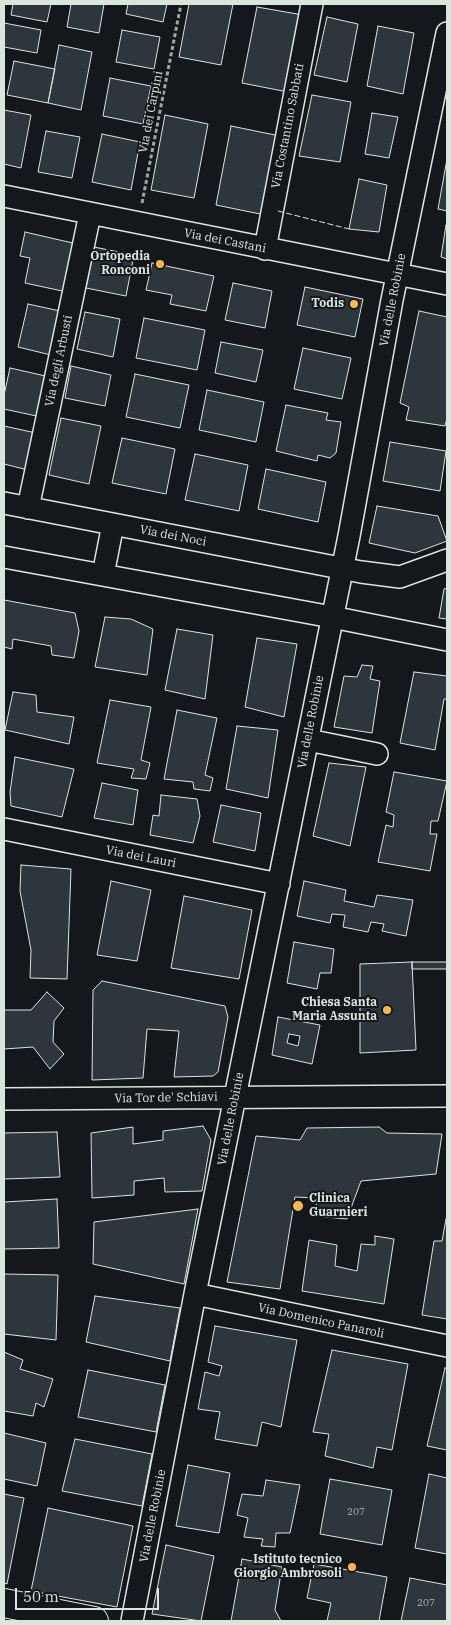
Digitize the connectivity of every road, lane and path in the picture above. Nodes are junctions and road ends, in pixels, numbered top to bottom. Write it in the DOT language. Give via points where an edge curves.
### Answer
graph roads {
  1 [pos="180,4"];
  2 [pos="312,4"];
  3 [pos="447,33"];
  4 [pos="4,196"];
  5 [pos="90,214"];
  6 [pos="138,224"];
  7 [pos="265,248"];
  8 [pos="398,274"];
  9 [pos="447,284"];
  10 [pos="4,503"];
  11 [pos="28,508"];
  12 [pos="113,524"];
  13 [pos="4,557"];
  14 [pos="447,560"];
  15 [pos="342,568"];
  16 [pos="104,575"];
  17 [pos="332,617"];
  18 [pos="447,640"];
  19 [pos="308,740"];
  20 [pos="376,754"];
  21 [pos="4,829"];
  22 [pos="279,884"];
  23 [pos="447,1096"];
  24 [pos="235,1097"];
  25 [pos="4,1099"];
  26 [pos="195,1294"];
  27 [pos="447,1346"];
  28 [pos="4,1603"];
  29 [pos="94,1621"];
  30 [pos="132,1621"];
  1 -- 6 [label="path, Via dei Carpini"];
  2 -- 7 [label="street, Via Costantino Sabbati"];
  3 -- 8 [label="street, Via delle Robinie"];
  4 -- 5 [label="street, Via dei Castani"];
  5 -- 6 [label="street, Via dei Castani"];
  5 -- 11 [label="street, Via degli Arbusti"];
  6 -- 7 [label="street, Via dei Castani"];
  7 -- 8 [label="street, Via dei Castani"];
  8 -- 9 [label="street, Via dei Castani"];
  8 -- 15 [label="street, Via delle Robinie"];
  10 -- 11 [label="street, Via dei Noci"];
  11 -- 12 [label="street, Via dei Noci"];
  12 -- 15 [label="street, Via dei Noci"];
  12 -- 16 [label="street"];
  13 -- 16 [label="street"];
  14 -- 15 [label="street, Via dei Noci" via="400,577"];
  15 -- 17 [label="street, Via delle Robinie"];
  16 -- 17 [label="street"];
  17 -- 18 [label="street"];
  17 -- 19 [label="street, Via delle Robinie"];
  19 -- 20 [label="street"];
  19 -- 22 [label="street, Via delle Robinie"];
  21 -- 22 [label="street, Via dei Lauri"];
  22 -- 24 [label="street, Via delle Robinie"];
  23 -- 24 [label="street, Via Tor de' Schiavi"];
  24 -- 25 [label="street, Via Tor de' Schiavi"];
  24 -- 26 [label="street, Via delle Robinie"];
  26 -- 27 [label="street, Via Domenico Panaroli"];
  26 -- 30 [label="street, Via delle Robinie"];
  28 -- 29 [label="main road"];
}
